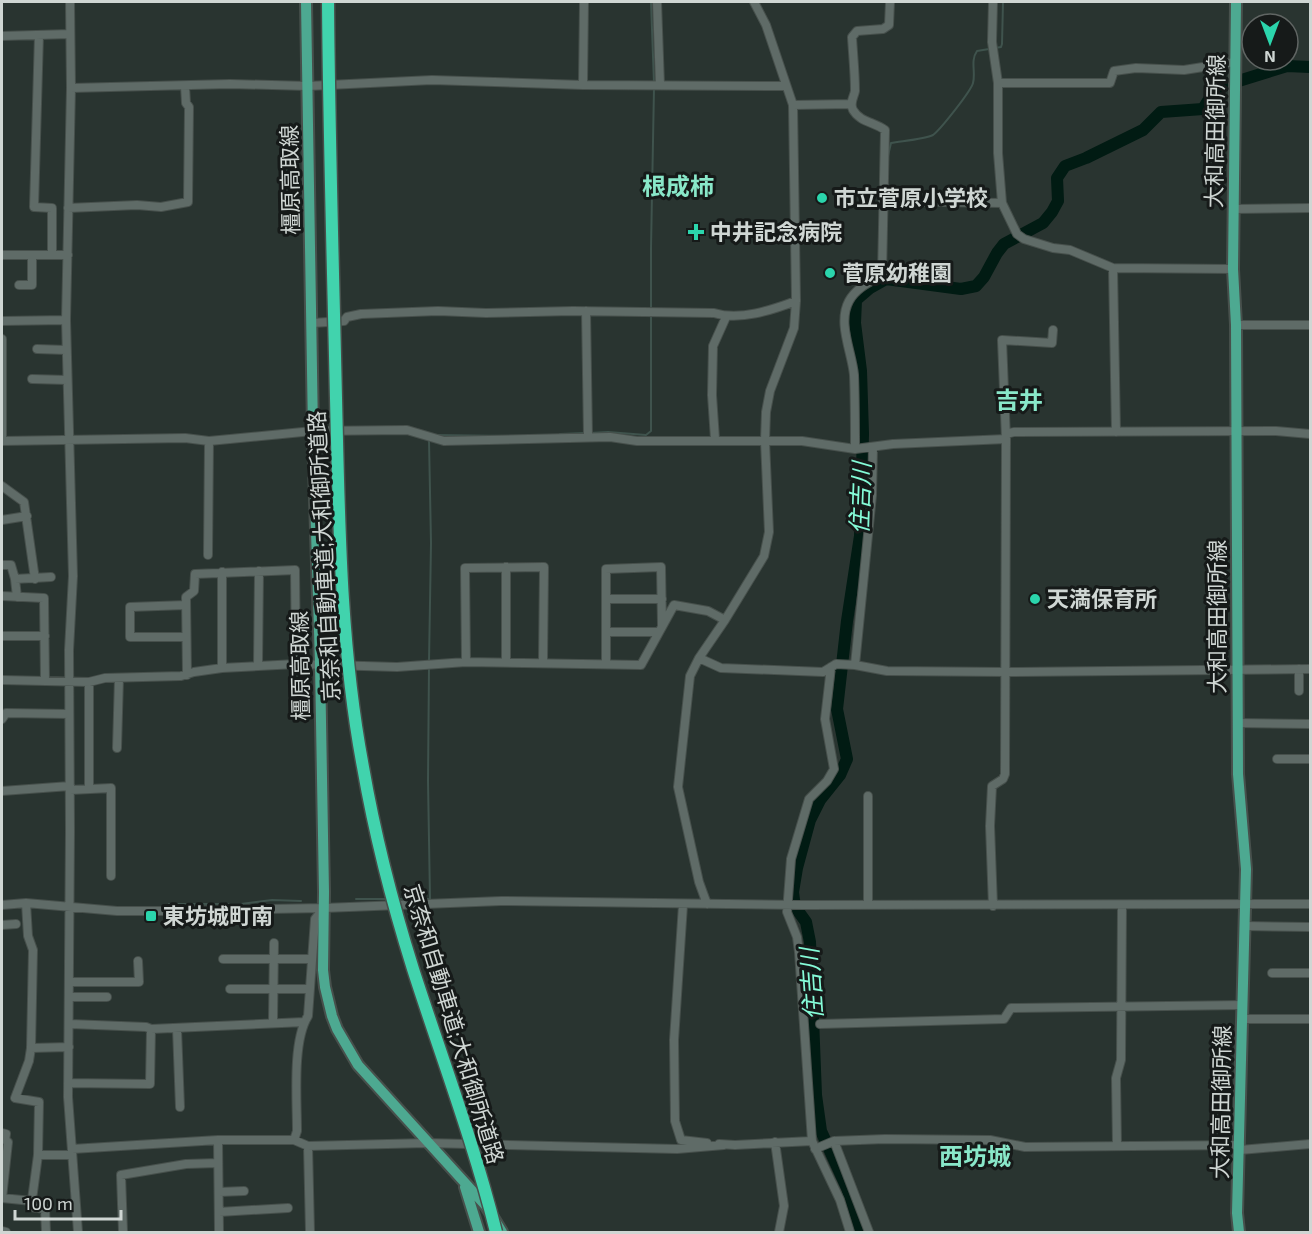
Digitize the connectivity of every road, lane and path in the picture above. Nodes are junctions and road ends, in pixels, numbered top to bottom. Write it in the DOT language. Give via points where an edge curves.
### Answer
graph roads {
  1 [pos="70,2"];
  2 [pos="306,2"];
  3 [pos="328,2"];
  4 [pos="584,2"];
  5 [pos="657,2"];
  6 [pos="754,2"];
  7 [pos="890,2"];
  8 [pos="993,2"];
  9 [pos="1236,2"];
  10 [pos="39,34"];
  11 [pos="70,34"];
  12 [pos="2,36"];
  13 [pos="1235,62"];
  14 [pos="998,83"];
  15 [pos="656,85"];
  16 [pos="185,86"];
  17 [pos="308,86"];
  18 [pos="583,86"];
  19 [pos="786,87"];
  20 [pos="71,88"];
  21 [pos="851,104"];
  22 [pos="793,105"];
  23 [pos="883,201"];
  24 [pos="1002,203"];
  25 [pos="68,208"];
  26 [pos="1311,208"];
  27 [pos="1234,209"];
  28 [pos="2,255"];
  29 [pos="32,255"];
  30 [pos="52,255"];
  31 [pos="68,255"];
  32 [pos="1113,268"];
  33 [pos="1233,269"];
  34 [pos="19,285"];
  35 [pos="796,301"];
  36 [pos="586,311"];
  37 [pos="726,317"];
  38 [pos="66,320"];
  39 [pos="2,321"];
  40 [pos="312,323"];
  41 [pos="1236,325"];
  42 [pos="1311,325"];
  43 [pos="1053,330"];
  44 [pos="2,339"];
  45 [pos="37,349"];
  46 [pos="66,350"];
  47 [pos="32,379"];
  48 [pos="67,380"];
  49 [pos="313,431"];
  50 [pos="1236,431"];
  51 [pos="1116,432"];
  52 [pos="588,434"];
  53 [pos="1311,434"];
  54 [pos="1006,436"];
  55 [pos="69,440"];
  56 [pos="715,440"];
  57 [pos="2,441"];
  58 [pos="209,441"];
  59 [pos="765,441"];
  60 [pos="873,447"];
  61 [pos="855,450"];
  62 [pos="2,488"];
  63 [pos="27,516"];
  64 [pos="2,520"];
  65 [pos="208,555"];
  66 [pos="2,565"];
  67 [pos="506,567"];
  68 [pos="259,571"];
  69 [pos="222,572"];
  70 [pos="51,577"];
  71 [pos="15,579"];
  72 [pos="35,579"];
  73 [pos="2,596"];
  74 [pos="17,597"];
  75 [pos="606,599"];
  76 [pos="662,599"];
  77 [pos="186,605"];
  78 [pos="725,620"];
  79 [pos="661,629"];
  80 [pos="606,632"];
  81 [pos="2,636"];
  82 [pos="45,636"];
  83 [pos="186,637"];
  84 [pos="699,658"];
  85 [pos="466,662"];
  86 [pos="506,662"];
  87 [pos="543,663"];
  88 [pos="296,664"];
  89 [pos="320,664"];
  90 [pos="606,664"];
  91 [pos="258,665"];
  92 [pos="855,665"];
  93 [pos="831,667"];
  94 [pos="222,668"];
  95 [pos="1237,669"];
  96 [pos="1299,669"];
  97 [pos="1311,669"];
  98 [pos="1006,672"];
  99 [pos="186,675"];
  100 [pos="118,678"];
  101 [pos="2,680"];
  102 [pos="45,681"];
  103 [pos="70,681"];
  104 [pos="89,682"];
  105 [pos="1299,691"];
  106 [pos="69,714"];
  107 [pos="2,719"];
  108 [pos="1237,723"];
  109 [pos="1311,724"];
  110 [pos="117,748"];
  111 [pos="1277,759"];
  112 [pos="1311,759"];
  113 [pos="70,788"];
  114 [pos="89,789"];
  115 [pos="2,791"];
  116 [pos="868,796"];
  117 [pos="111,876"];
  118 [pos="26,903"];
  119 [pos="707,904"];
  120 [pos="1246,904"];
  121 [pos="1311,904"];
  122 [pos="2,905"];
  123 [pos="683,905"];
  124 [pos="787,905"];
  125 [pos="868,905"];
  126 [pos="1122,905"];
  127 [pos="993,906"];
  128 [pos="68,907"];
  129 [pos="324,908"];
  130 [pos="16,924"];
  131 [pos="2,925"];
  132 [pos="1245,926"];
  133 [pos="1311,927"];
  134 [pos="274,943"];
  135 [pos="223,959"];
  136 [pos="274,959"];
  137 [pos="312,959"];
  138 [pos="138,961"];
  139 [pos="1272,973"];
  140 [pos="1311,973"];
  141 [pos="70,982"];
  142 [pos="231,989"];
  143 [pos="273,989"];
  144 [pos="309,989"];
  145 [pos="70,997"];
  146 [pos="107,997"];
  147 [pos="1243,1005"];
  148 [pos="1121,1006"];
  149 [pos="1242,1018"];
  150 [pos="1311,1019"];
  151 [pos="273,1022"];
  152 [pos="304,1022"];
  153 [pos="70,1024"];
  154 [pos="820,1024"];
  155 [pos="151,1029"];
  156 [pos="177,1029"];
  157 [pos="69,1047"];
  158 [pos="31,1048"];
  159 [pos="68,1083"];
  160 [pos="180,1107"];
  161 [pos="2,1133"];
  162 [pos="218,1140"];
  163 [pos="294,1140"];
  164 [pos="775,1142"];
  165 [pos="834,1142"];
  166 [pos="427,1143"];
  167 [pos="724,1144"];
  168 [pos="1311,1144"];
  169 [pos="814,1145"];
  170 [pos="308,1146"];
  171 [pos="1117,1146"];
  172 [pos="1240,1147"];
  173 [pos="72,1152"];
  174 [pos="38,1155"];
  175 [pos="218,1163"];
  176 [pos="459,1175"];
  177 [pos="244,1191"];
  178 [pos="219,1192"];
  179 [pos="2,1198"];
  180 [pos="32,1201"];
  181 [pos="288,1208"];
  182 [pos="219,1212"];
  183 [pos="2,1231"];
  184 [pos="6,1233"];
  185 [pos="46,1233"];
  186 [pos="78,1233"];
  187 [pos="123,1233"];
  188 [pos="219,1233"];
  189 [pos="310,1233"];
  190 [pos="479,1233"];
  191 [pos="496,1233"];
  192 [pos="502,1233"];
  193 [pos="780,1233"];
  194 [pos="850,1233"];
  195 [pos="869,1233"];
  196 [pos="1239,1233"];
  1 -- 11 [label="street"];
  2 -- 17 [label="main road, 橿原高取線"];
  3 -- 191 [label="highway, 京奈和自動車道;大和御所道路, bridge" via="340,544 354,712 385,874 468,1132"];
  4 -- 18 [label="street"];
  5 -- 15 [label="street"];
  6 -- 19 [label="street" via="766,25"];
  7 -- 21 [label="street" via="889,25 857,31 852,37 855,93"];
  8 -- 14 [label="street" via="992,42"];
  9 -- 13 [label="main road, 大和高田御所線"];
  10 -- 11 [label="street"];
  10 -- 12 [label="street"];
  10 -- 30 [label="street" via="34,207 52,208"];
  11 -- 20 [label="street"];
  13 -- 14 [label="street" via="1184,70 1114,71 1110,83"];
  13 -- 27 [label="main road, 大和高田御所線"];
  14 -- 24 [label="street"];
  15 -- 18 [label="street"];
  15 -- 19 [label="street"];
  16 -- 17 [label="street"];
  16 -- 20 [label="street"];
  16 -- 25 [label="street" via="189,107 188,202 160,207"];
  17 -- 18 [label="street" via="432,80"];
  17 -- 40 [label="main road, 橿原高取線"];
  19 -- 22 [label="street"];
  20 -- 25 [label="street"];
  21 -- 22 [label="street"];
  21 -- 23 [label="street" via="862,119 885,130"];
  22 -- 35 [label="street"];
  23 -- 24 [label="street"];
  23 -- 61 [label="street" via="882,275 858,289 845,311 854,372"];
  24 -- 32 [label="street" via="1017,234 1024,239 1070,250"];
  25 -- 31 [label="street"];
  26 -- 27 [label="street"];
  27 -- 33 [label="main road, 大和高田御所線"];
  28 -- 29 [label="street"];
  29 -- 30 [label="street"];
  29 -- 34 [label="street" via="32,285"];
  30 -- 31 [label="street"];
  31 -- 38 [label="street"];
  32 -- 33 [label="street"];
  32 -- 51 [label="street"];
  33 -- 41 [label="main road, 大和高田御所線"];
  35 -- 37 [label="street" via="773,310"];
  35 -- 59 [label="street" via="794,328 770,391"];
  36 -- 37 [label="street" via="714,313"];
  36 -- 40 [label="street" via="361,314 347,316 344,321"];
  36 -- 52 [label="street"];
  37 -- 56 [label="street" via="713,346"];
  38 -- 39 [label="street"];
  38 -- 46 [label="street"];
  40 -- 49 [label="main road, 橿原高取線"];
  41 -- 42 [label="street"];
  41 -- 50 [label="main road, 大和高田御所線"];
  43 -- 54 [label="street" via="1052,342 1002,340"];
  44 -- 57 [label="street"];
  45 -- 46 [label="street"];
  46 -- 48 [label="street"];
  47 -- 48 [label="street"];
  48 -- 55 [label="street"];
  49 -- 52 [label="street" via="407,430 444,441"];
  49 -- 58 [label="street"];
  49 -- 89 [label="main road, 橿原高取線"];
  50 -- 51 [label="street"];
  50 -- 53 [label="street"];
  50 -- 95 [label="main road, 大和高田御所線"];
  51 -- 54 [label="street"];
  52 -- 56 [label="street" via="637,441"];
  54 -- 60 [label="street"];
  54 -- 98 [label="street"];
  55 -- 57 [label="street"];
  55 -- 58 [label="street"];
  55 -- 103 [label="street" via="73,576"];
  56 -- 59 [label="street"];
  58 -- 65 [label="street"];
  59 -- 61 [label="street" via="802,441"];
  59 -- 78 [label="street" via="769,532 764,556"];
  60 -- 61 [label="street"];
  60 -- 92 [label="street"];
  62 -- 63 [label="street" via="24,502"];
  63 -- 64 [label="street"];
  63 -- 72 [label="street"];
  66 -- 71 [label="street" via="12,565"];
  67 -- 85 [label="street" via="465,568"];
  67 -- 86 [label="street"];
  67 -- 87 [label="street" via="544,567"];
  68 -- 69 [label="street"];
  68 -- 88 [label="street" via="295,570"];
  68 -- 91 [label="street"];
  69 -- 77 [label="street" via="195,574 194,591 186,597"];
  69 -- 94 [label="street"];
  70 -- 72 [label="street"];
  71 -- 72 [label="street"];
  71 -- 74 [label="street"];
  73 -- 74 [label="street"];
  74 -- 82 [label="street" via="44,598"];
  75 -- 76 [label="street"];
  75 -- 76 [label="street" via="606,569 661,567"];
  75 -- 80 [label="street"];
  76 -- 79 [label="street"];
  77 -- 83 [label="street"];
  77 -- 83 [label="street" via="130,607 130,637"];
  78 -- 79 [label="street" via="708,611 674,604"];
  78 -- 84 [label="street"];
  79 -- 80 [label="street"];
  79 -- 90 [label="street" via="641,665"];
  80 -- 90 [label="street"];
  81 -- 82 [label="street"];
  82 -- 102 [label="street"];
  83 -- 99 [label="street"];
  84 -- 93 [label="street" via="721,668 823,672"];
  84 -- 119 [label="street" via="690,676 678,787"];
  85 -- 86 [label="street"];
  85 -- 89 [label="street" via="397,667"];
  86 -- 87 [label="street"];
  87 -- 90 [label="street"];
  88 -- 89 [label="street"];
  88 -- 91 [label="street"];
  89 -- 129 [label="main road, 橿原高取線"];
  91 -- 94 [label="street"];
  92 -- 93 [label="street"];
  92 -- 98 [label="street" via="887,671"];
  93 -- 124 [label="street" via="825,719 834,769 809,799 791,859"];
  94 -- 99 [label="street"];
  95 -- 96 [label="street"];
  95 -- 98 [label="street"];
  95 -- 108 [label="main road, 大和高田御所線"];
  96 -- 97 [label="street"];
  96 -- 105 [label="street"];
  98 -- 127 [label="street" via="1005,774 992,786"];
  99 -- 100 [label="street"];
  100 -- 104 [label="street"];
  100 -- 110 [label="street"];
  101 -- 102 [label="street"];
  102 -- 103 [label="street"];
  103 -- 104 [label="street"];
  103 -- 106 [label="street"];
  104 -- 114 [label="street"];
  106 -- 107 [label="street" via="6,713"];
  106 -- 113 [label="street"];
  108 -- 109 [label="street"];
  108 -- 120 [label="main road, 大和高田御所線"];
  111 -- 112 [label="street"];
  113 -- 114 [label="street"];
  113 -- 115 [label="street"];
  113 -- 128 [label="street"];
  114 -- 117 [label="street" via="111,788"];
  116 -- 125 [label="street"];
  118 -- 122 [label="street"];
  118 -- 128 [label="street"];
  118 -- 158 [label="street" via="33,950"];
  119 -- 123 [label="street"];
  119 -- 124 [label="street"];
  120 -- 121 [label="street"];
  120 -- 126 [label="street"];
  120 -- 132 [label="main road, 大和高田御所線"];
  123 -- 129 [label="street" via="501,901"];
  123 -- 167 [label="street" via="674,1040 675,1121 681,1140"];
  124 -- 125 [label="street"];
  124 -- 169 [label="street" via="799,952"];
  125 -- 127 [label="street"];
  126 -- 127 [label="street"];
  126 -- 148 [label="street"];
  128 -- 129 [label="street"];
  128 -- 141 [label="street"];
  129 -- 137 [label="street" via="315,919"];
  129 -- 166 [label="main road, 橿原高取線" via="324,987 337,1029 358,1065"];
  130 -- 131 [label="street"];
  132 -- 133 [label="street"];
  132 -- 147 [label="main road, 大和高田御所線"];
  134 -- 136 [label="street"];
  135 -- 136 [label="street"];
  136 -- 137 [label="street"];
  136 -- 143 [label="street"];
  137 -- 144 [label="street"];
  138 -- 141 [label="street" via="139,982"];
  139 -- 140 [label="street"];
  141 -- 145 [label="street"];
  142 -- 143 [label="street"];
  143 -- 144 [label="street"];
  143 -- 151 [label="street"];
  144 -- 152 [label="street" via="308,1016"];
  145 -- 146 [label="street"];
  145 -- 153 [label="street"];
  147 -- 148 [label="street"];
  147 -- 149 [label="main road, 大和高田御所線"];
  148 -- 154 [label="street" via="1011,1008 1004,1019"];
  148 -- 171 [label="street"];
  149 -- 150 [label="street"];
  149 -- 172 [label="main road, 大和高田御所線"];
  151 -- 152 [label="street"];
  151 -- 156 [label="street"];
  152 -- 163 [label="street" via="298,1045"];
  153 -- 155 [label="street"];
  153 -- 157 [label="street"];
  155 -- 156 [label="street"];
  155 -- 159 [label="street" via="150,1084"];
  156 -- 160 [label="street"];
  157 -- 158 [label="street"];
  157 -- 159 [label="street"];
  158 -- 174 [label="street" via="15,1098 39,1102"];
  159 -- 173 [label="street"];
  161 -- 179 [label="street" via="8,1142"];
  162 -- 163 [label="street"];
  162 -- 173 [label="street"];
  162 -- 175 [label="street"];
  163 -- 170 [label="street"];
  164 -- 167 [label="street"];
  164 -- 169 [label="street"];
  164 -- 193 [label="street" via="784,1206"];
  165 -- 169 [label="street"];
  165 -- 171 [label="street" via="990,1140 1025,1147"];
  165 -- 195 [label="street"];
  166 -- 167 [label="street" via="677,1149"];
  166 -- 170 [label="street"];
  166 -- 176 [label="main road, 橿原高取線"];
  168 -- 172 [label="street"];
  169 -- 194 [label="street" via="840,1200"];
  170 -- 189 [label="street"];
  171 -- 172 [label="street"];
  172 -- 196 [label="main road, 大和高田御所線"];
  173 -- 174 [label="street"];
  173 -- 186 [label="street"];
  174 -- 180 [label="street"];
  175 -- 178 [label="street"];
  175 -- 187 [label="street" via="121,1175"];
  176 -- 190 [label="main road, 橿原高取線"];
  176 -- 192 [label="main road, 橿原高取線"];
  177 -- 178 [label="street"];
  178 -- 182 [label="street"];
  179 -- 180 [label="street"];
  180 -- 185 [label="street" via="31,1207 45,1209"];
  181 -- 182 [label="street"];
  182 -- 188 [label="street"];
  183 -- 184 [label="street"];
}
